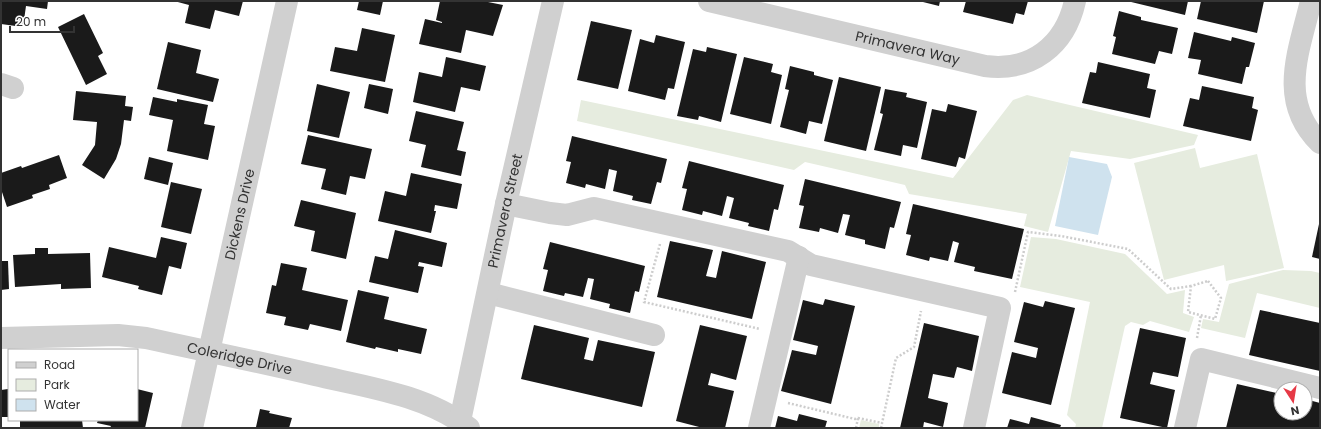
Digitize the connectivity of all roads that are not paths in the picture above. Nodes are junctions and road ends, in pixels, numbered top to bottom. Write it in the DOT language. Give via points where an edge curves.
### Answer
graph roads {
  1 [pos="287,1"];
  2 [pos="553,1"];
  3 [pos="709,1"];
  4 [pos="1075,1"];
  5 [pos="1311,1"];
  6 [pos="1320,143"];
  7 [pos="506,204"];
  8 [pos="799,258"];
  9 [pos="488,293"];
  10 [pos="654,335"];
  11 [pos="1,338"];
  12 [pos="209,351"];
  13 [pos="1320,388"];
  14 [pos="465,425"];
  15 [pos="192,428"];
  16 [pos="759,428"];
  17 [pos="974,428"];
  18 [pos="1185,428"];
  1 -- 12 [label="street, Dickens Drive"];
  2 -- 7 [label="street, Primavera Street"];
  3 -- 4 [label="street, Primavera Way" via="1000,68 1026,63 1052,46 1062,35"];
  5 -- 6 [label="street" via="1294,68 1294,85 1298,112"];
  7 -- 8 [label="street" via="567,215 594,208 788,251"];
  7 -- 9 [label="street, Primavera Street"];
  8 -- 16 [label="street"];
  8 -- 17 [label="street" via="811,265 1000,308"];
  9 -- 10 [label="street"];
  9 -- 14 [label="street, Primavera Street"];
  11 -- 12 [label="street, Coleridge Drive" via="118,335"];
  12 -- 14 [label="street, Coleridge Drive" via="378,390 427,404"];
  12 -- 15 [label="street, Dickens Drive"];
  13 -- 18 [label="street" via="1201,359"];
}
